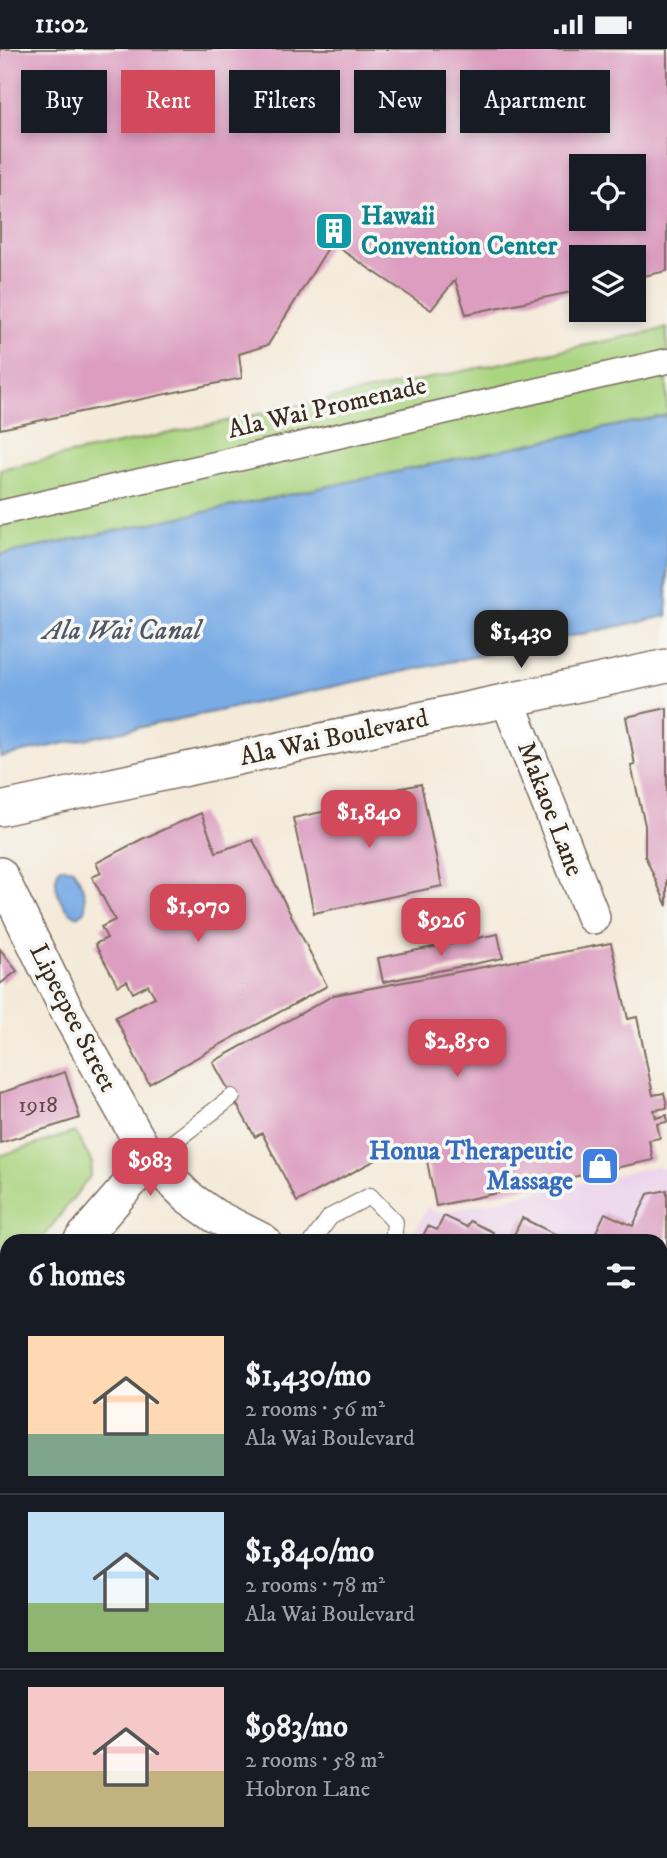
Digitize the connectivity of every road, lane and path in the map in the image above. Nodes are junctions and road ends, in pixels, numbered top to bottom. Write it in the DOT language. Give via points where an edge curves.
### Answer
graph roads {
  1 [pos="667,361"];
  2 [pos="0,513"];
  3 [pos="667,666"];
  4 [pos="508,701"];
  5 [pos="0,809"];
  6 [pos="0,874"];
  7 [pos="593,917"];
  8 [pos="232,1097"];
  9 [pos="150,1160"];
  10 [pos="86,1234"];
  11 [pos="246,1234"];
  12 [pos="318,1234"];
  13 [pos="394,1234"];
  1 -- 2 [label="street, Ala Wai Promenade"];
  3 -- 4 [label="street, Ala Wai Boulevard"];
  4 -- 5 [label="street, Ala Wai Boulevard"];
  4 -- 7 [label="street, Makaoe Lane"];
  6 -- 9 [label="street, Lipeepee Street" via="68,1013"];
  8 -- 9 [label="lane"];
  9 -- 10 [label="street"];
  9 -- 11 [label="street, Lipeepee Street" via="215,1222"];
  12 -- 13 [label="lane" via="330,1217 370,1196 395,1222"];
}
